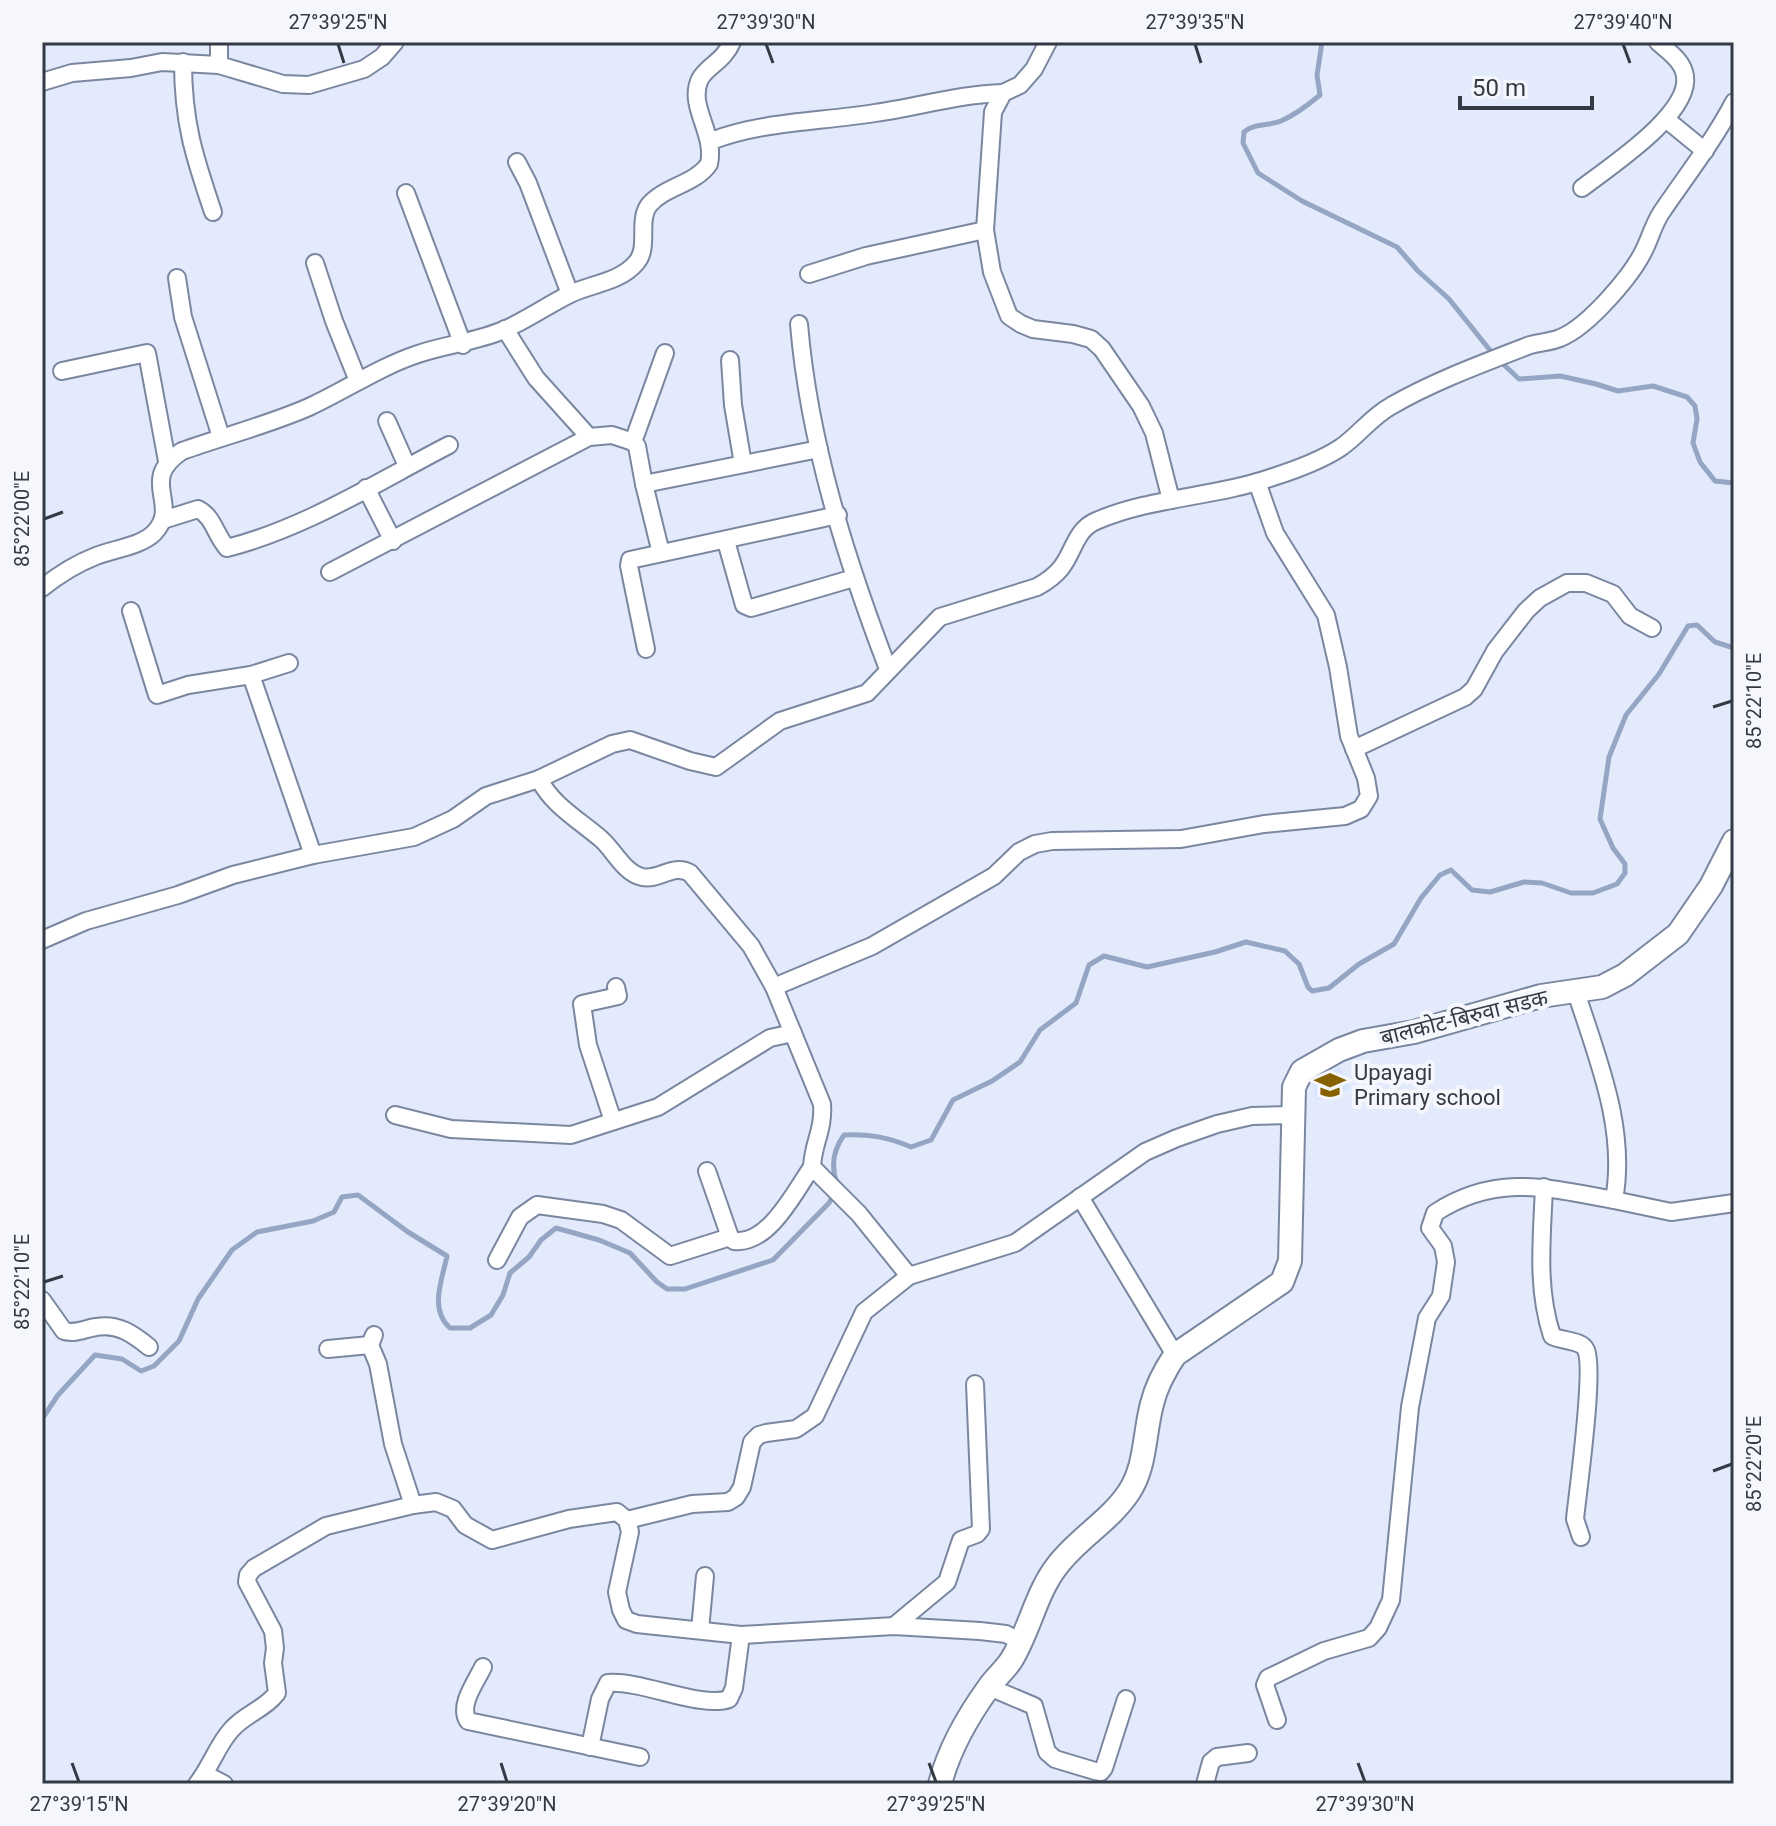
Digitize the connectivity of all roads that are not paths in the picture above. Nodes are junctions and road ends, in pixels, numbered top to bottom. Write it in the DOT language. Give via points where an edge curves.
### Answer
graph roads {
  1 [pos="219,42"];
  2 [pos="395,42"];
  3 [pos="732,42"];
  4 [pos="1048,42"];
  5 [pos="1658,42"];
  6 [pos="183,62"];
  7 [pos="219,65"];
  8 [pos="42,82"];
  9 [pos="1003,93"];
  10 [pos="1734,102"];
  11 [pos="1667,120"];
  12 [pos="711,141"];
  13 [pos="1705,151"];
  14 [pos="517,162"];
  15 [pos="1582,188"];
  16 [pos="406,193"];
  17 [pos="213,212"];
  18 [pos="985,230"];
  19 [pos="315,263"];
  20 [pos="809,274"];
  21 [pos="177,278"];
  22 [pos="570,294"];
  23 [pos="799,324"];
  24 [pos="505,329"];
  25 [pos="463,345"];
  26 [pos="665,353"];
  27 [pos="730,360"];
  28 [pos="62,371"];
  29 [pos="358,381"];
  30 [pos="387,421"];
  31 [pos="221,437"];
  32 [pos="589,437"];
  33 [pos="633,442"];
  34 [pos="449,445"];
  35 [pos="819,449"];
  36 [pos="167,461"];
  37 [pos="743,464"];
  38 [pos="407,466"];
  39 [pos="1257,482"];
  40 [pos="644,484"];
  41 [pos="366,488"];
  42 [pos="1171,500"];
  43 [pos="838,515"];
  44 [pos="163,520"];
  45 [pos="393,541"];
  46 [pos="726,541"];
  47 [pos="661,553"];
  48 [pos="330,572"];
  49 [pos="854,578"];
  50 [pos="42,588"];
  51 [pos="131,611"];
  52 [pos="1652,628"];
  53 [pos="646,649"];
  54 [pos="289,663"];
  55 [pos="888,669"];
  56 [pos="251,675"];
  57 [pos="1354,749"];
  58 [pos="539,779"];
  59 [pos="1734,841"];
  60 [pos="313,855"];
  61 [pos="42,940"];
  62 [pos="616,987"];
  63 [pos="774,987"];
  64 [pos="1576,992"];
  65 [pos="793,1033"];
  66 [pos="395,1115"];
  67 [pos="1292,1115"];
  68 [pos="613,1121"];
  69 [pos="812,1167"];
  70 [pos="707,1171"];
  71 [pos="1544,1187"];
  72 [pos="1080,1197"];
  73 [pos="1614,1200"];
  74 [pos="1734,1203"];
  75 [pos="730,1237"];
  76 [pos="497,1260"];
  77 [pos="909,1276"];
  78 [pos="42,1300"];
  79 [pos="149,1347"];
  80 [pos="328,1349"];
  81 [pos="1175,1355"];
  82 [pos="975,1384"];
  83 [pos="413,1505"];
  84 [pos="627,1520"];
  85 [pos="1581,1537"];
  86 [pos="705,1576"];
  87 [pos="894,1626"];
  88 [pos="700,1630"];
  89 [pos="741,1635"];
  90 [pos="1021,1642"];
  91 [pos="483,1667"];
  92 [pos="989,1687"];
  93 [pos="1126,1699"];
  94 [pos="1277,1720"];
  95 [pos="590,1747"];
  96 [pos="1248,1753"];
  97 [pos="640,1757"];
  98 [pos="201,1779"];
  99 [pos="224,1784"];
  100 [pos="940,1784"];
  101 [pos="1205,1784"];
  1 -- 7 [label="street"];
  2 -- 7 [label="street" via="364,69 309,85 283,84"];
  3 -- 12 [label="street" via="727,54 701,78 697,94"];
  4 -- 9 [label="street" via="1020,85"];
  5 -- 11 [label="street" via="1678,60 1685,75"];
  6 -- 7 [label="street"];
  6 -- 8 [label="street" via="72,73"];
  6 -- 17 [label="street" via="189,140"];
  9 -- 12 [label="street" via="767,125"];
  9 -- 18 [label="street" via="993,112"];
  10 -- 13 [label="street"];
  11 -- 13 [label="street"];
  11 -- 15 [label="street"];
  12 -- 22 [label="street" via="706,169 648,206 637,263 611,280"];
  13 -- 39 [label="street" via="1660,215 1619,288 1573,330 1389,406 1341,447"];
  14 -- 22 [label="street"];
  16 -- 25 [label="street"];
  18 -- 20 [label="street"];
  18 -- 42 [label="street" via="992,272 1009,316 1033,329 1091,339 1102,349 1154,433"];
  19 -- 29 [label="street"];
  21 -- 31 [label="street" via="183,317"];
  22 -- 24 [label="street"];
  23 -- 35 [label="street"];
  24 -- 25 [label="street"];
  24 -- 32 [label="street" via="536,378"];
  25 -- 29 [label="street" via="419,353"];
  26 -- 33 [label="street"];
  27 -- 37 [label="street"];
  28 -- 36 [label="street" via="147,353"];
  29 -- 31 [label="street" via="299,411"];
  30 -- 38 [label="street"];
  31 -- 36 [label="street"];
  32 -- 33 [label="street" via="612,435"];
  32 -- 45 [label="street"];
  33 -- 40 [label="street"];
  34 -- 38 [label="street"];
  35 -- 37 [label="street"];
  35 -- 43 [label="street"];
  36 -- 44 [label="street" via="160,483"];
  37 -- 40 [label="street"];
  38 -- 41 [label="street"];
  39 -- 42 [label="street"];
  39 -- 57 [label="street" via="1275,533 1326,615"];
  40 -- 47 [label="street"];
  41 -- 44 [label="street" via="292,526 227,548 209,517 198,509"];
  41 -- 45 [label="street"];
  42 -- 55 [label="street" via="1085,527 1050,579 940,617"];
  43 -- 46 [label="street"];
  43 -- 49 [label="street"];
  44 -- 50 [label="street" via="149,537 91,558"];
  45 -- 48 [label="street"];
  46 -- 47 [label="street"];
  46 -- 49 [label="street" via="744,605 751,608"];
  47 -- 53 [label="street" via="630,560"];
  49 -- 55 [label="street"];
  51 -- 56 [label="street" via="157,695"];
  52 -- 57 [label="street" via="1630,616 1613,594 1576,581 1558,587 1510,629 1465,697"];
  54 -- 56 [label="street"];
  55 -- 58 [label="street" via="867,693 780,721 716,767 630,740 596,750"];
  56 -- 60 [label="street"];
  57 -- 63 [label="street" via="1369,796 1361,809 1345,816 1181,839 1035,844 942,908 851,957"];
  58 -- 60 [label="street" via="486,796 414,837"];
  58 -- 63 [label="street" via="550,796 639,876 676,869 690,873 751,946"];
  59 -- 64 [label="main road, बालकोट-बिरुवा सडक" via="1711,886 1670,941 1625,975"];
  60 -- 61 [label="street" via="86,921"];
  62 -- 68 [label="street" via="618,996 582,1004 588,1045"];
  63 -- 65 [label="street"];
  64 -- 67 [label="main road, बालकोट-बिरुवा सडक" via="1541,996 1339,1050 1302,1071 1294,1087"];
  64 -- 73 [label="street" via="1613,1113 1619,1174"];
  65 -- 68 [label="street" via="770,1038 658,1107"];
  65 -- 69 [label="street" via="822,1104 824,1123"];
  66 -- 68 [label="street" via="438,1127 553,1136"];
  67 -- 72 [label="street" via="1252,1116 1177,1138 1145,1152"];
  67 -- 81 [label="main road, बालकोट-बिरुवा सडक" via="1290,1261 1282,1282"];
  69 -- 75 [label="street" via="765,1232 742,1242"];
  69 -- 77 [label="street"];
  70 -- 75 [label="street"];
  71 -- 73 [label="street"];
  71 -- 85 [label="street" via="1540,1278 1549,1326 1552,1336 1586,1350 1575,1519"];
  71 -- 94 [label="street" via="1493,1189 1444,1207 1431,1219 1446,1262 1441,1296 1427,1318 1410,1407 1391,1600 1369,1638 1324,1651 1268,1678 1265,1685"];
  72 -- 77 [label="street" via="1015,1243"];
  72 -- 81 [label="street"];
  73 -- 74 [label="street" via="1671,1212"];
  75 -- 76 [label="street" via="670,1256 621,1220 537,1205 520,1217"];
  77 -- 84 [label="street" via="864,1312 815,1416 796,1429 759,1435 752,1442 736,1497"];
  78 -- 79 [label="street" via="64,1331 75,1334 112,1326"];
  80 -- 83 [label="street" via="372,1340 393,1444"];
  81 -- 90 [label="main road, बालकोट-बिरुवा सडक" via="1152,1404 1131,1490 1057,1566"];
  82 -- 87 [label="street" via="981,1529 961,1540 940,1590"];
  83 -- 84 [label="street" via="436,1502 453,1509 465,1525 492,1540 605,1513 617,1512"];
  83 -- 98 [label="street" via="326,1526 248,1575 273,1631 277,1693 231,1729"];
  84 -- 88 [label="street" via="630,1532 617,1592 626,1620"];
  86 -- 88 [label="street"];
  87 -- 89 [label="street"];
  87 -- 90 [label="street" via="1006,1634"];
  88 -- 89 [label="street"];
  89 -- 95 [label="street" via="729,1699 608,1683"];
  90 -- 92 [label="main road, बालकोट-बिरुवा सडक"];
  91 -- 95 [label="street" via="464,1706 468,1721"];
  92 -- 93 [label="street" via="1034,1706 1047,1752 1055,1759 1101,1772"];
  92 -- 100 [label="main road, बालकोट-बिरुवा सडक" via="947,1759"];
  95 -- 97 [label="street"];
  96 -- 101 [label="street" via="1217,1757"];
  98 -- 99 [label="street"];
}
